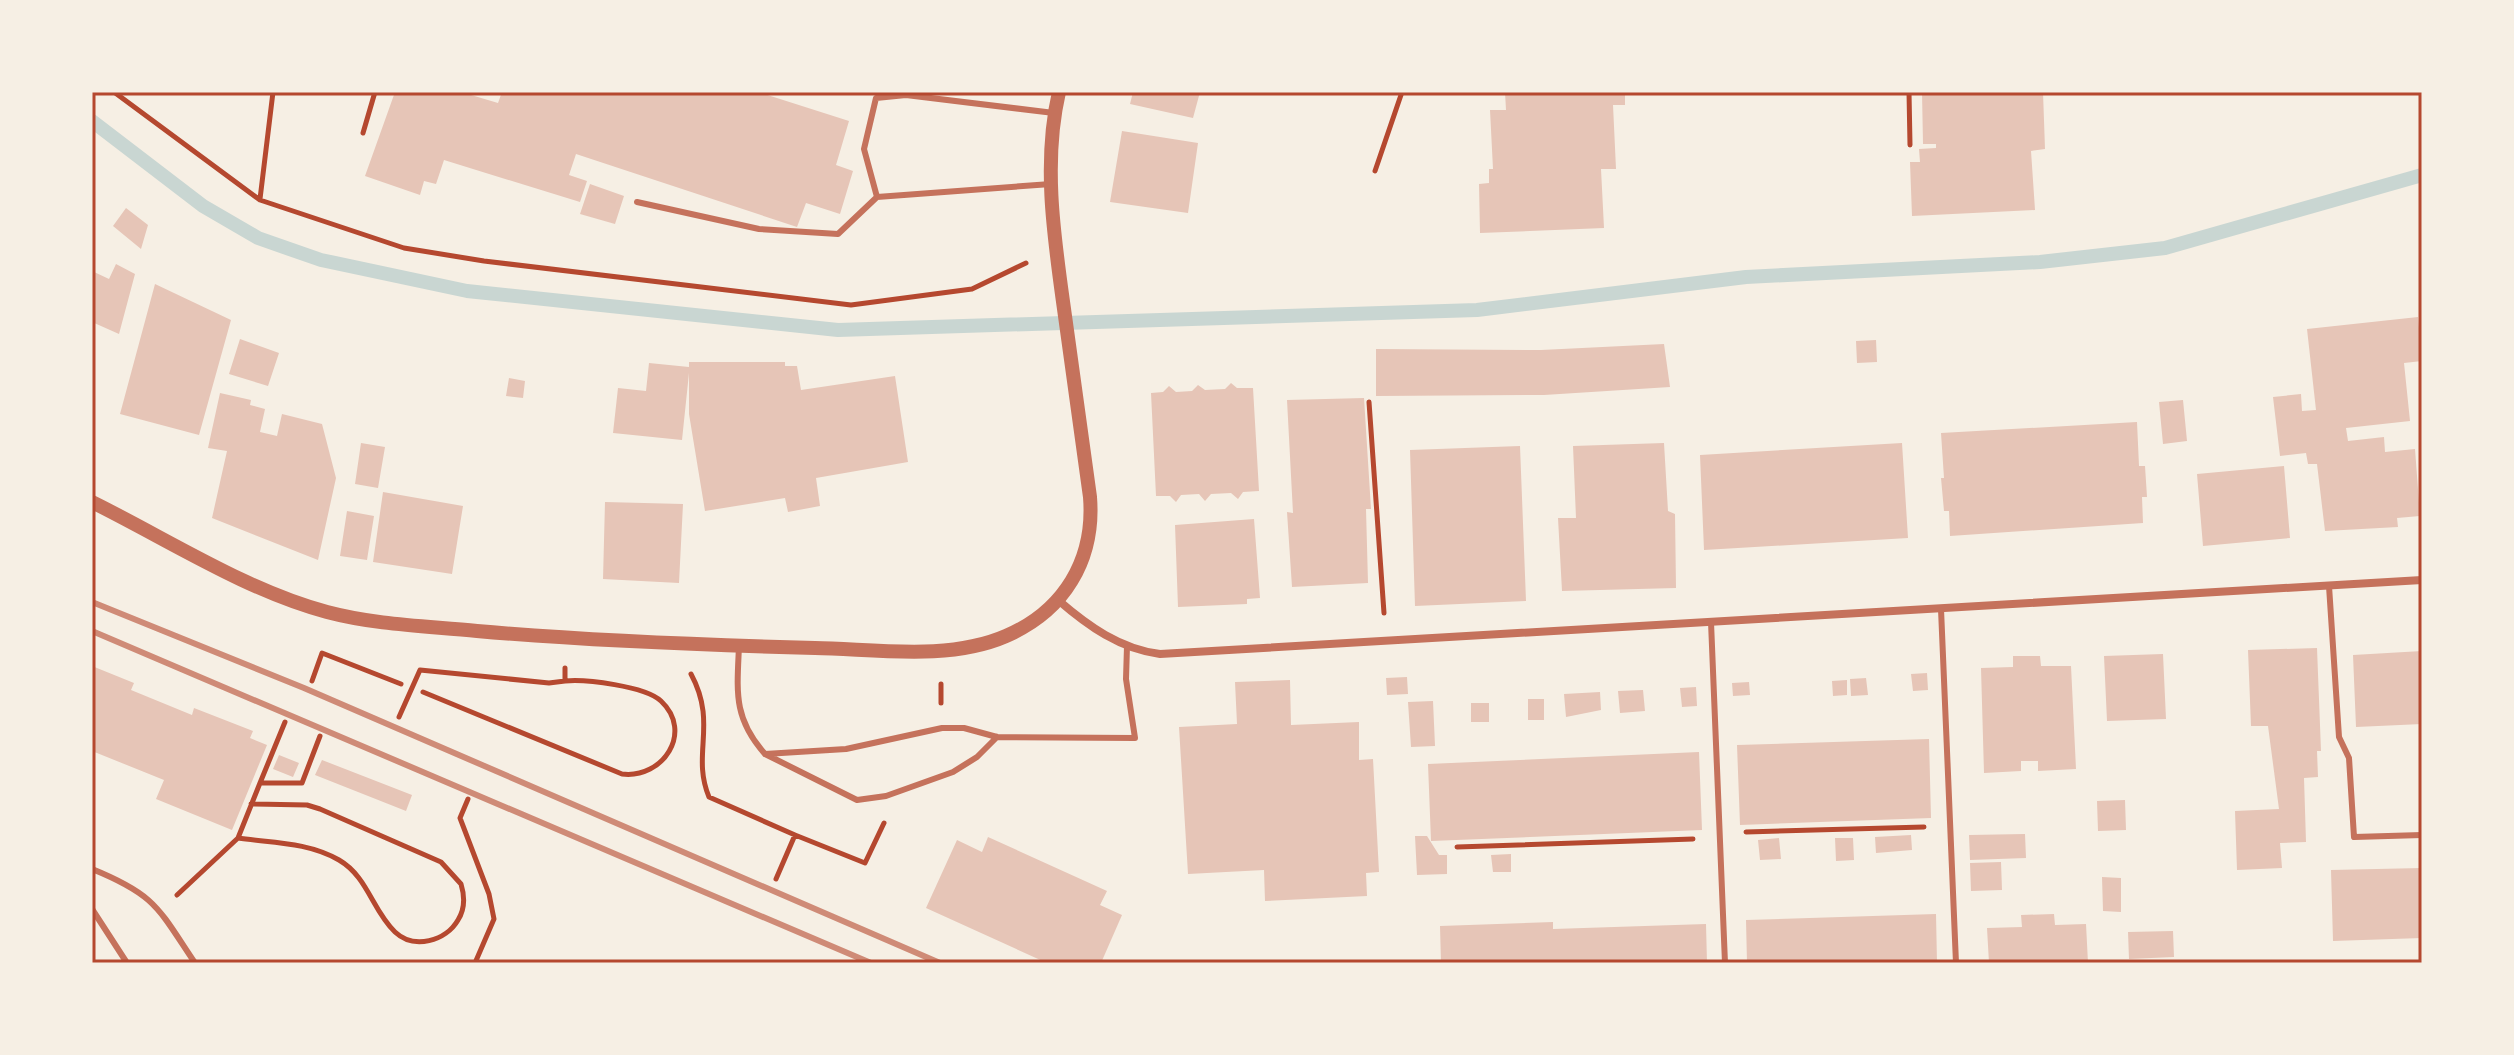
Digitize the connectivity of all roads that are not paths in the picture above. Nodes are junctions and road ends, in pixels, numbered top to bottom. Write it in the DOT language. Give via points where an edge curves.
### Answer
graph roads {
  1 [pos="1059,92"];
  2 [pos="1054,113"];
  3 [pos="1051,184"];
  4 [pos="877,197"];
  5 [pos="637,202"];
  6 [pos="92,502"];
  7 [pos="2422,580"];
  8 [pos="2329,586"];
  9 [pos="1058,600"];
  10 [pos="1941,609"];
  11 [pos="1711,622"];
  12 [pos="739,646"];
  13 [pos="1127,646"];
  14 [pos="997,737"];
  15 [pos="765,754"];
  16 [pos="2422,835"];
  17 [pos="92,869"];
  18 [pos="92,909"];
  19 [pos="127,963"];
  20 [pos="195,963"];
  21 [pos="1725,963"];
  22 [pos="1956,963"];
  1 -- 2 [label="street"];
  2 -- 3 [label="street"];
  2 -- 4 [label="lane" via="906,95 876,98 864,149"];
  3 -- 4 [label="lane"];
  3 -- 9 [label="street" via="1091,524 1078,572"];
  4 -- 5 [label="lane" via="838,234 759,229"];
  6 -- 12 [label="street" via="280,596 327,612 379,622 565,639"];
  7 -- 8 [label="street"];
  8 -- 10 [label="street"];
  8 -- 16 [label="lane" via="2339,737 2349,758 2354,837"];
  9 -- 12 [label="street" via="1022,629 975,645 918,650"];
  9 -- 13 [label="street" via="1098,632"];
  10 -- 11 [label="street"];
  10 -- 22 [label="lane"];
  11 -- 13 [label="street" via="1160,654"];
  11 -- 21 [label="lane"];
  12 -- 15 [label="lane" via="740,716"];
  13 -- 14 [label="lane" via="1135,738"];
  14 -- 15 [label="lane" via="942,728 846,749"];
  14 -- 15 [label="lane" via="953,772 886,796 857,800"];
  17 -- 20 [label="lane" via="154,902"];
  18 -- 19 [label="lane"];
}
